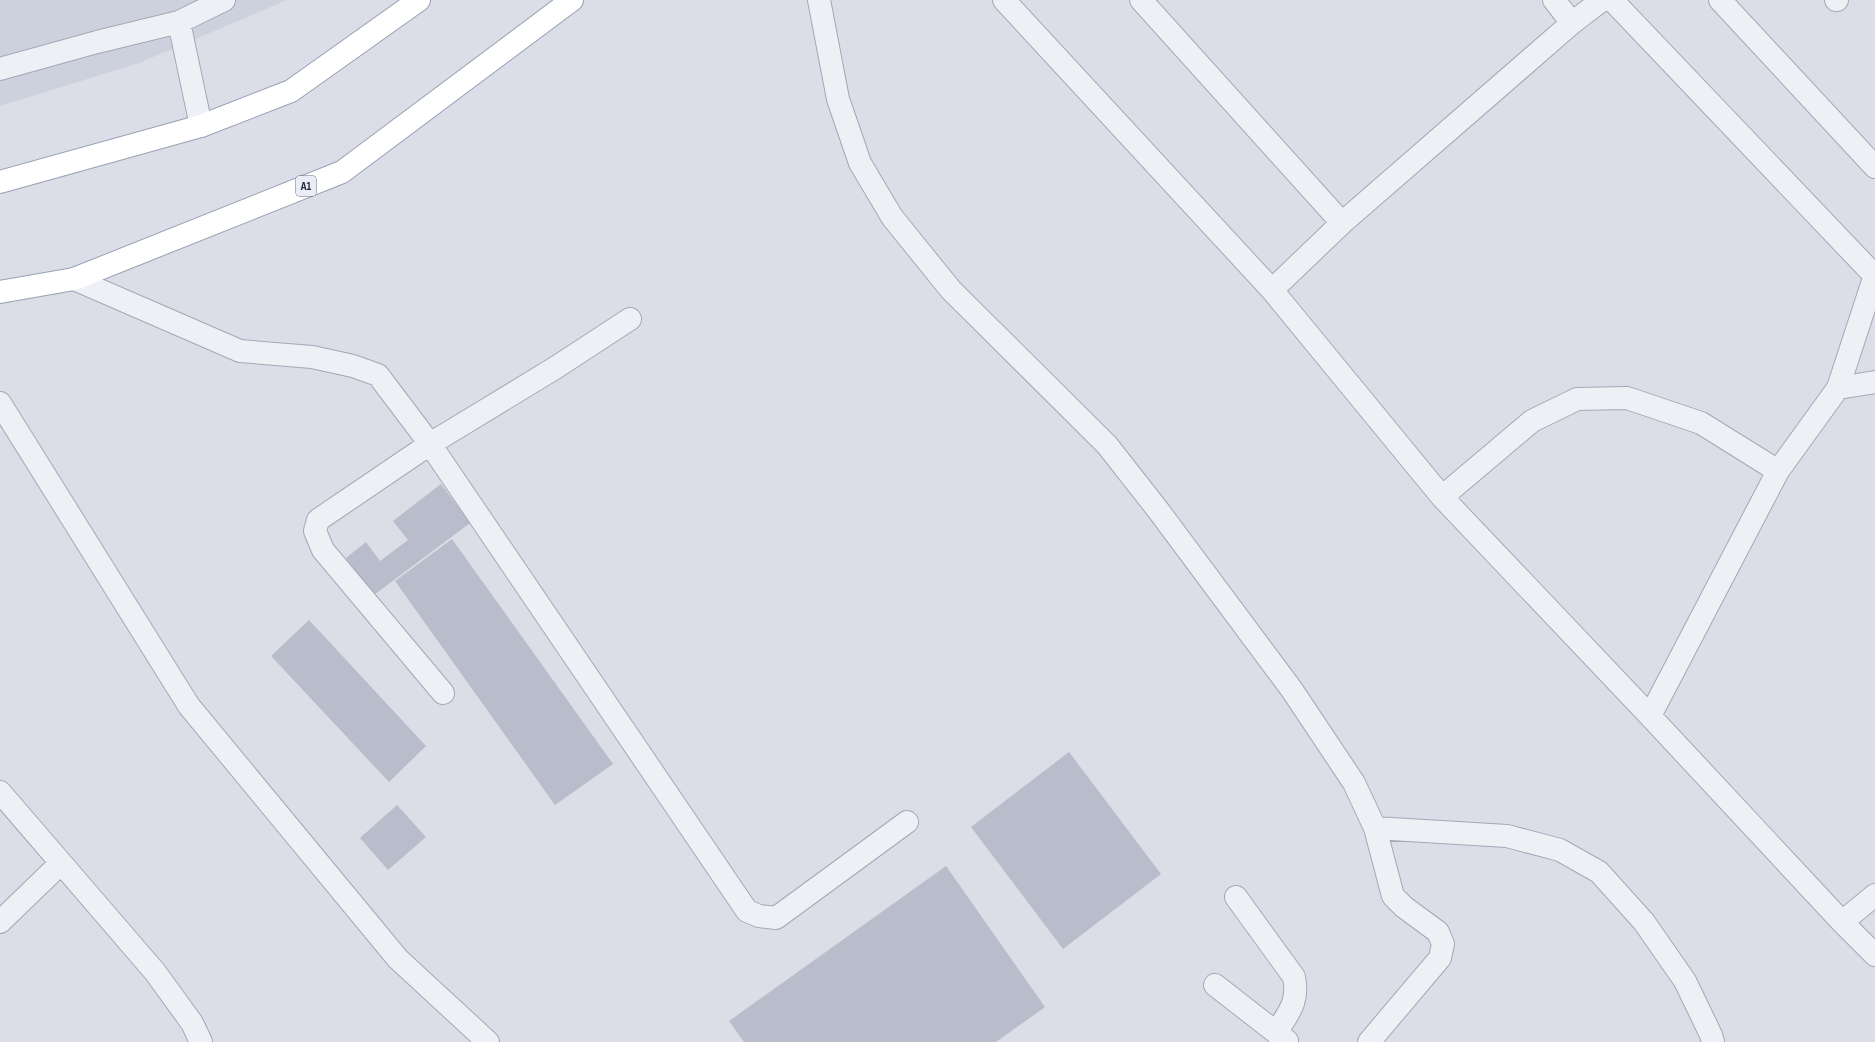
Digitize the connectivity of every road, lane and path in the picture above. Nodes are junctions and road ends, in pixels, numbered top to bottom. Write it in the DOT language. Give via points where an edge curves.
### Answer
graph roads {
  1 [pos="224,0"];
  2 [pos="419,0"];
  3 [pos="572,0"];
  4 [pos="819,0"];
  5 [pos="1004,0"];
  6 [pos="1141,0"];
  7 [pos="1554,0"];
  8 [pos="1602,0"];
  9 [pos="1612,0"];
  10 [pos="1720,0"];
  11 [pos="179,22"];
  12 [pos="1572,23"];
  13 [pos="0,70"];
  14 [pos="201,126"];
  15 [pos="1875,167"];
  16 [pos="0,182"];
  17 [pos="1342,224"];
  18 [pos="1875,275"];
  19 [pos="74,280"];
  20 [pos="1272,290"];
  21 [pos="0,292"];
  22 [pos="630,319"];
  23 [pos="1875,382"];
  24 [pos="1838,388"];
  25 [pos="0,403"];
  26 [pos="430,444"];
  27 [pos="1778,471"];
  28 [pos="1442,496"];
  29 [pos="443,693"];
  30 [pos="1650,716"];
  31 [pos="0,792"];
  32 [pos="907,822"];
  33 [pos="1375,828"];
  34 [pos="61,863"];
  35 [pos="1875,895"];
  36 [pos="1236,897"];
  37 [pos="0,922"];
  38 [pos="1842,922"];
  39 [pos="1875,955"];
  40 [pos="1215,985"];
  41 [pos="1282,1037"];
  42 [pos="201,1042"];
  43 [pos="488,1042"];
  44 [pos="1369,1042"];
  45 [pos="1713,1042"];
  1 -- 11 [label="street"];
  2 -- 14 [label="main road" via="292,91"];
  3 -- 19 [label="main road, A1" via="342,172"];
  4 -- 33 [label="street" via="838,99 860,163 892,217 952,290 1108,445 1292,690 1354,783"];
  5 -- 20 [label="street"];
  6 -- 17 [label="street"];
  7 -- 12 [label="street"];
  8 -- 12 [label="street"];
  9 -- 18 [label="street"];
  10 -- 15 [label="street"];
  11 -- 13 [label="street"];
  11 -- 14 [label="street"];
  12 -- 17 [label="street"];
  14 -- 16 [label="main road"];
  17 -- 20 [label="street"];
  18 -- 24 [label="street"];
  19 -- 21 [label="main road, A1"];
  19 -- 26 [label="street" via="240,351 312,357 353,366 378,375"];
  20 -- 28 [label="street"];
  22 -- 26 [label="street"];
  23 -- 24 [label="street"];
  24 -- 27 [label="street"];
  25 -- 43 [label="street" via="189,706 398,959"];
  26 -- 29 [label="street" via="318,520 315,531 323,550"];
  26 -- 32 [label="street" via="747,911 759,916 776,918"];
  27 -- 28 [label="street" via="1701,423 1627,398 1577,399 1532,421"];
  27 -- 30 [label="street"];
  28 -- 30 [label="street"];
  30 -- 38 [label="street"];
  31 -- 34 [label="street"];
  33 -- 44 [label="street" via="1393,896 1438,932 1443,944 1440,958"];
  33 -- 45 [label="street" via="1507,836 1560,850 1599,872 1644,922 1685,981"];
  34 -- 37 [label="street"];
  34 -- 42 [label="street" via="155,972 192,1023"];
  35 -- 38 [label="street"];
  36 -- 41 [label="street" via="1294,977 1297,991"];
  38 -- 39 [label="street"];
  40 -- 41 [label="street"];
}
